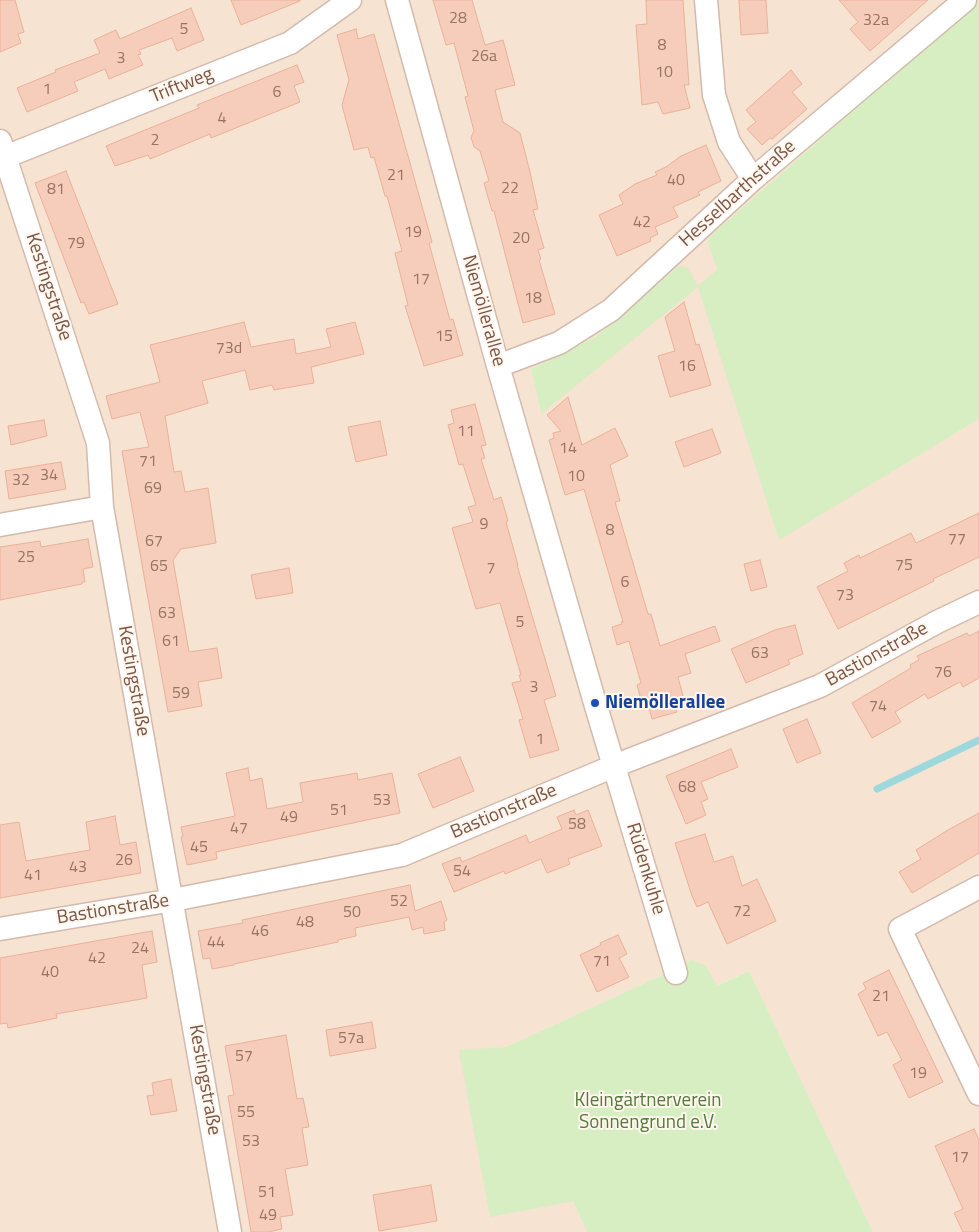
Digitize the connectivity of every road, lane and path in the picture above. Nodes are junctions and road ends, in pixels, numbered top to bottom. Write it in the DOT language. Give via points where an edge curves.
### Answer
graph roads {
  1 [pos="350,0"];
  2 [pos="397,0"];
  3 [pos="706,0"];
  4 [pos="965,0"];
  5 [pos="2,149"];
  6 [pos="753,179"];
  7 [pos="498,366"];
  8 [pos="102,507"];
  9 [pos="0,525"];
  10 [pos="979,602"];
  11 [pos="614,766"];
  12 [pos="979,887"];
  13 [pos="173,900"];
  14 [pos="0,929"];
  15 [pos="676,973"];
  16 [pos="979,1094"];
  17 [pos="230,1232"];
  1 -- 5 [label="street, Triftweg" via="290,43"];
  2 -- 7 [label="street, Niemöllerallee"];
  3 -- 6 [label="street" via="714,95 729,142"];
  4 -- 6 [label="street, Hesselbarthstraße"];
  5 -- 8 [label="street, Kestingstraße" via="98,443"];
  6 -- 7 [label="street, Hesselbarthstraße" via="611,310 559,343"];
  7 -- 11 [label="street, Niemöllerallee"];
  8 -- 9 [label="street"];
  8 -- 13 [label="street, Kestingstraße"];
  10 -- 11 [label="street, Bastionstraße" via="820,686"];
  11 -- 13 [label="street, Bastionstraße" via="402,855"];
  11 -- 15 [label="street, Rüdenkuhle"];
  12 -- 16 [label="street" via="900,929"];
  13 -- 14 [label="street, Bastionstraße"];
  13 -- 17 [label="street, Kestingstraße"];
}
